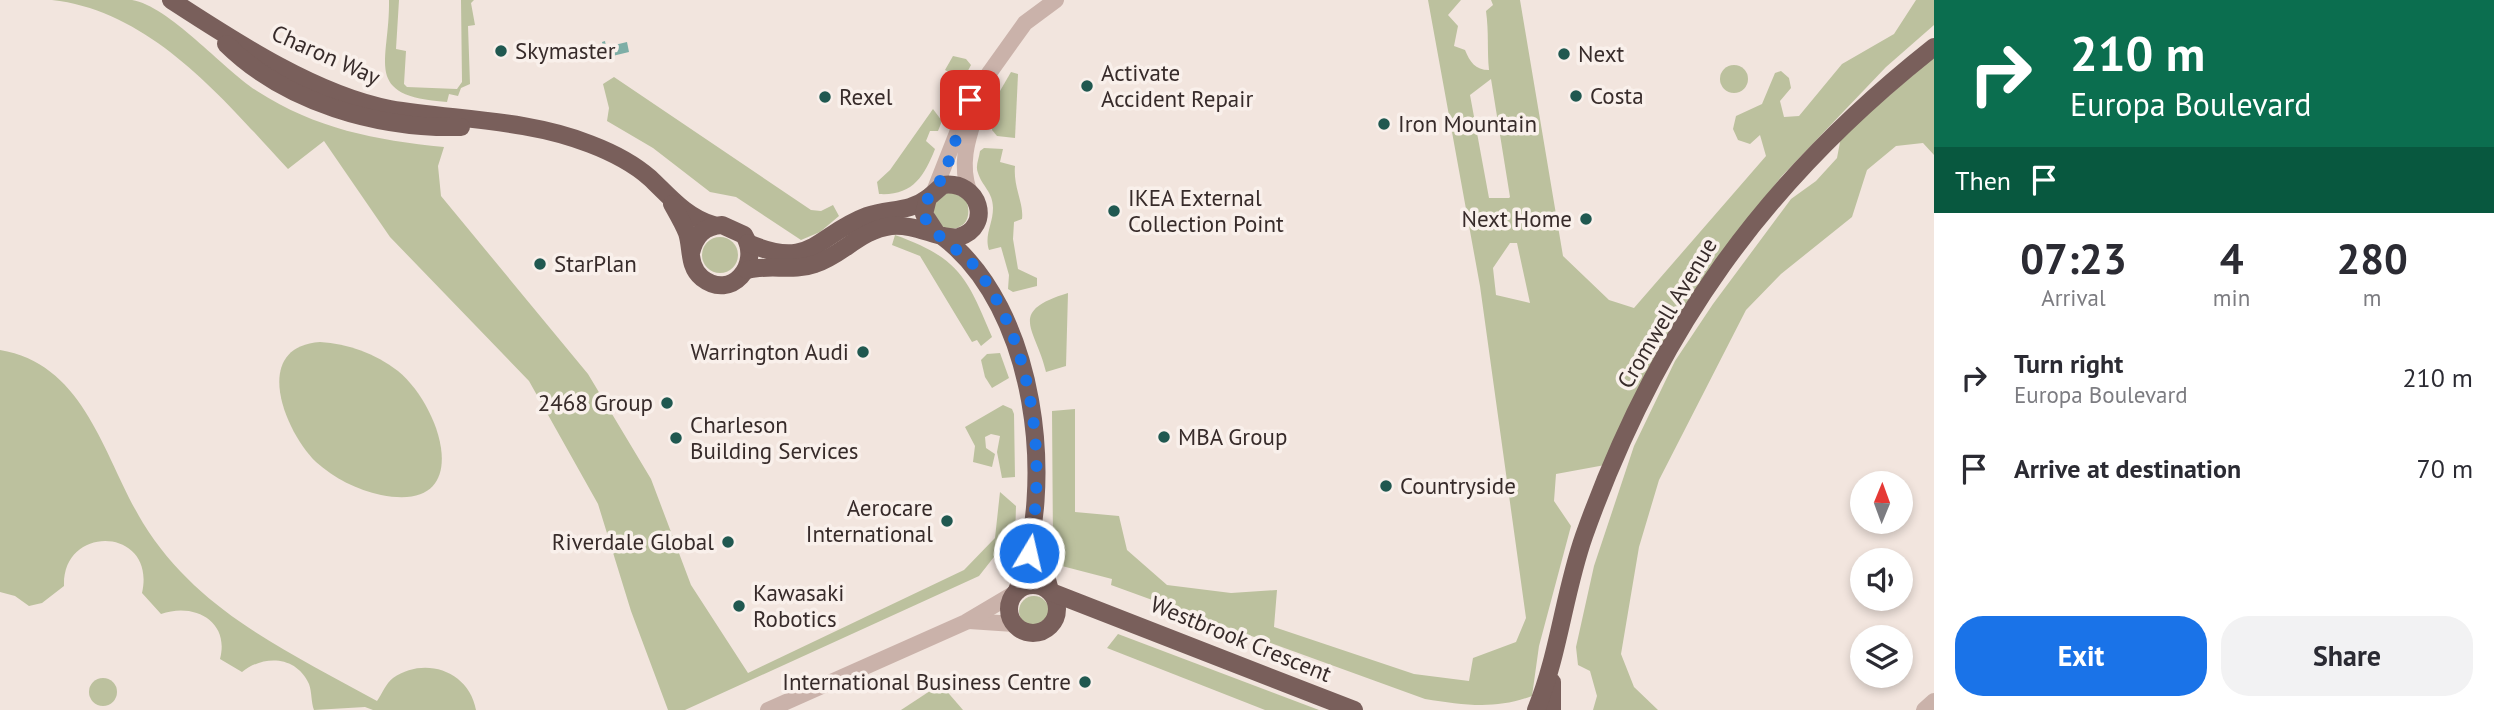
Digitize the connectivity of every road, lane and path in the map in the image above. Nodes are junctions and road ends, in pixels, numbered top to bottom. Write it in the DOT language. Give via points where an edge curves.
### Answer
graph roads {
  1 [pos="171,0"];
  2 [pos="1030,0"];
  3 [pos="1056,0"];
  4 [pos="1025,23"];
  5 [pos="1934,47"];
  6 [pos="984,84"];
  7 [pos="969,191"];
  8 [pos="931,194"];
  9 [pos="669,199"];
  10 [pos="713,225"];
  11 [pos="974,226"];
  12 [pos="940,235"];
  13 [pos="748,243"];
  14 [pos="691,253"];
  15 [pos="747,270"];
  16 [pos="979,271"];
  17 [pos="1034,527"];
  18 [pos="1050,591"];
  19 [pos="1016,592"];
  20 [pos="1111,615"];
  21 [pos="966,622"];
  22 [pos="1053,622"];
  23 [pos="1014,624"];
  24 [pos="1552,671"];
  25 [pos="1934,701"];
  26 [pos="768,710"];
  27 [pos="1354,710"];
  28 [pos="1536,710"];
  29 [pos="1552,710"];
  30 [pos="1924,710"];
  1 -- 9 [label="main road, Charon Way" via="273,80 320,102 367,117 431,128 513,126 588,143 649,177"];
  2 -- 4 [label="street"];
  3 -- 4 [label="street"];
  4 -- 6 [label="street"];
  5 -- 24 [label="main road, Cromwell Avenue" via="1814,153 1763,209 1701,295 1653,373 1611,465 1577,557"];
  6 -- 7 [label="street" via="964,153"];
  6 -- 8 [label="street" via="970,100"];
  7 -- 8 [label="main road" via="952,184"];
  7 -- 11 [label="main road" via="977,203"];
  8 -- 12 [label="main road" via="924,214"];
  8 -- 13 [label="main road" via="906,210 861,218 808,250 778,253"];
  9 -- 10 [label="main road, Charon Way"];
  9 -- 14 [label="main road, Charon Way"];
  10 -- 13 [label="main road" via="738,230"];
  10 -- 14 [label="main road" via="698,235"];
  11 -- 12 [label="main road" via="960,237"];
  11 -- 16 [label="main road"];
  12 -- 15 [label="main road" via="914,227 883,228 865,233 815,264"];
  12 -- 16 [label="main road"];
  13 -- 15 [label="main road"];
  14 -- 15 [label="main road" via="696,272 712,283 728,284"];
  16 -- 17 [label="main road" via="1020,355 1029,388 1035,426"];
  17 -- 18 [label="main road"];
  17 -- 19 [label="main road"];
  18 -- 19 [label="main road" via="1037,584"];
  18 -- 20 [label="main road, Westbrook Crescent"];
  18 -- 22 [label="main road" via="1058,606"];
  19 -- 21 [label="street"];
  19 -- 23 [label="main road" via="1009,608"];
  20 -- 22 [label="main road, Westbrook Crescent" via="1081,615"];
  20 -- 27 [label="main road, Westbrook Crescent"];
  21 -- 23 [label="street"];
  21 -- 26 [label="street"];
  22 -- 23 [label="main road" via="1045,630 1031,633"];
  24 -- 28 [label="main road, Cromwell Avenue"];
  24 -- 29 [label="main road, Cromwell Avenue"];
  25 -- 30 [label="street"];
}
